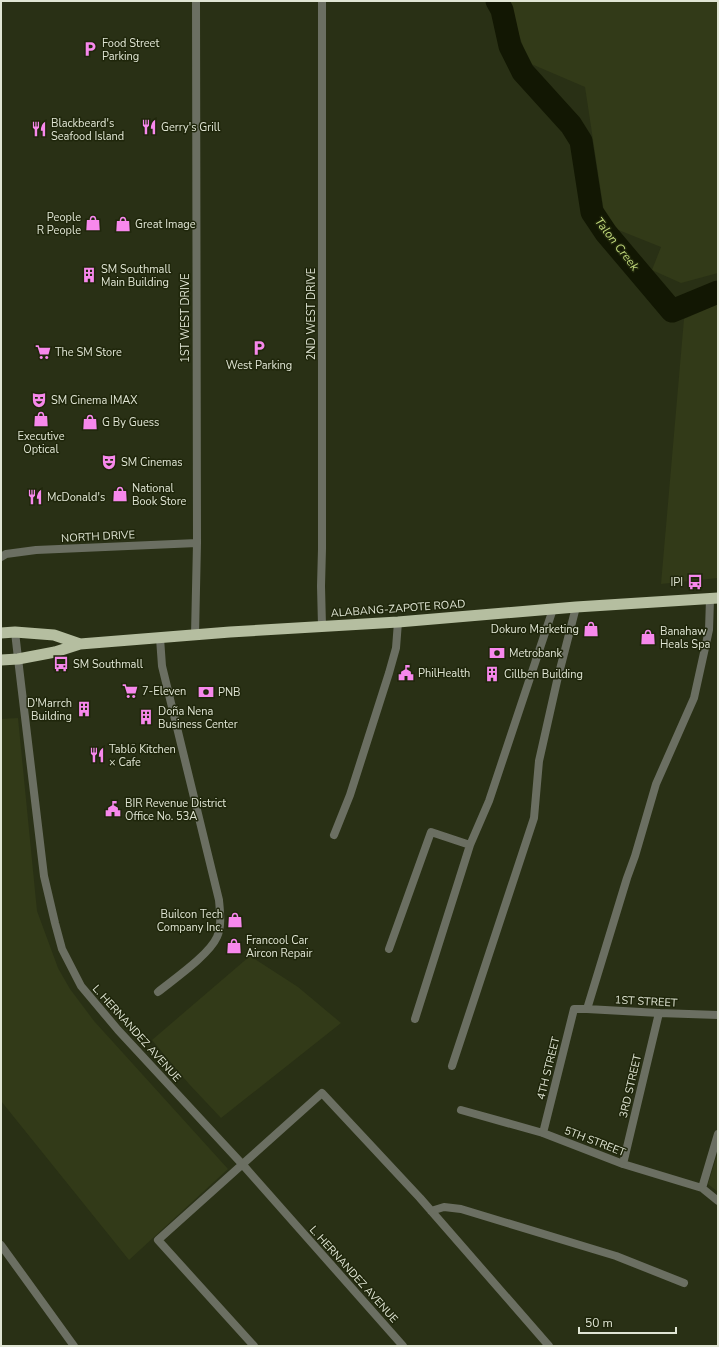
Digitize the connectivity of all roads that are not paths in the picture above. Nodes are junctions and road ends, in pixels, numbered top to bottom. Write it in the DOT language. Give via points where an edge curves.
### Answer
graph roads {
  1 [pos="196,1"];
  2 [pos="322,1"];
  3 [pos="197,543"];
  4 [pos="1,556"];
  5 [pos="714,599"];
  6 [pos="576,607"];
  7 [pos="553,609"];
  8 [pos="398,622"];
  9 [pos="322,626"];
  10 [pos="1,632"];
  11 [pos="15,632"];
  12 [pos="195,635"];
  13 [pos="160,638"];
  14 [pos="80,644"];
  15 [pos="1,660"];
  16 [pos="18,660"];
  17 [pos="334,835"];
  18 [pos="470,845"];
  19 [pos="389,949"];
  20 [pos="158,992"];
  21 [pos="574,1009"];
  22 [pos="587,1009"];
  23 [pos="659,1013"];
  24 [pos="718,1015"];
  25 [pos="415,1019"];
  26 [pos="452,1066"];
  27 [pos="461,1110"];
  28 [pos="543,1133"];
  29 [pos="718,1134"];
  30 [pos="623,1164"];
  31 [pos="243,1165"];
  32 [pos="702,1188"];
  33 [pos="718,1201"];
  34 [pos="431,1211"];
  35 [pos="1,1245"];
  36 [pos="684,1284"];
  37 [pos="74,1346"];
  38 [pos="254,1346"];
  39 [pos="403,1346"];
  40 [pos="549,1346"];
  1 -- 3 [label="street, 1ST WEST DRIVE"];
  2 -- 9 [label="street, 2ND WEST DRIVE"];
  3 -- 4 [label="street, NORTH DRIVE" via="36,550"];
  3 -- 12 [label="street, 1ST WEST DRIVE"];
  5 -- 6 [label="highway, ALABANG-ZAPOTE ROAD"];
  5 -- 22 [label="street" via="694,698 656,784"];
  6 -- 7 [label="highway, ALABANG-ZAPOTE ROAD"];
  6 -- 26 [label="street" via="539,761 534,818"];
  7 -- 8 [label="highway, ALABANG-ZAPOTE ROAD"];
  7 -- 18 [label="street" via="489,801"];
  8 -- 9 [label="highway, ALABANG-ZAPOTE ROAD"];
  8 -- 17 [label="street" via="393,659 353,786"];
  9 -- 12 [label="highway, ALABANG-ZAPOTE ROAD"];
  10 -- 11 [label="highway, ALABANG-ZAPOTE ROAD"];
  11 -- 14 [label="highway, ALABANG-ZAPOTE ROAD" via="54,635"];
  11 -- 16 [label="street, L. HERNANDEZ AVENUE"];
  12 -- 13 [label="highway, ALABANG-ZAPOTE ROAD"];
  13 -- 14 [label="highway, ALABANG-ZAPOTE ROAD"];
  13 -- 20 [label="street" via="162,666 219,900 220,920 217,937 206,952"];
  14 -- 16 [label="highway, ALABANG-ZAPOTE ROAD"];
  15 -- 16 [label="highway, ALABANG-ZAPOTE ROAD"];
  16 -- 31 [label="street, L. HERNANDEZ AVENUE" via="44,876 62,949 85,991"];
  18 -- 19 [label="street" via="431,832"];
  18 -- 25 [label="street"];
  21 -- 22 [label="street, 1ST STREET"];
  21 -- 28 [label="street, 4TH STREET"];
  22 -- 23 [label="street, 1ST STREET"];
  23 -- 24 [label="street, 1ST STREET"];
  23 -- 30 [label="street, 3RD STREET"];
  27 -- 28 [label="street, 5TH STREET"];
  28 -- 30 [label="street, 5TH STREET"];
  29 -- 32 [label="street"];
  30 -- 32 [label="street, 5TH STREET"];
  31 -- 34 [label="street" via="322,1093"];
  31 -- 38 [label="street" via="158,1240"];
  31 -- 39 [label="street, L. HERNANDEZ AVENUE"];
  32 -- 33 [label="street, 5TH STREET"];
  34 -- 36 [label="street" via="444,1207 461,1209 616,1256"];
  34 -- 40 [label="street"];
  35 -- 37 [label="street"];
}
